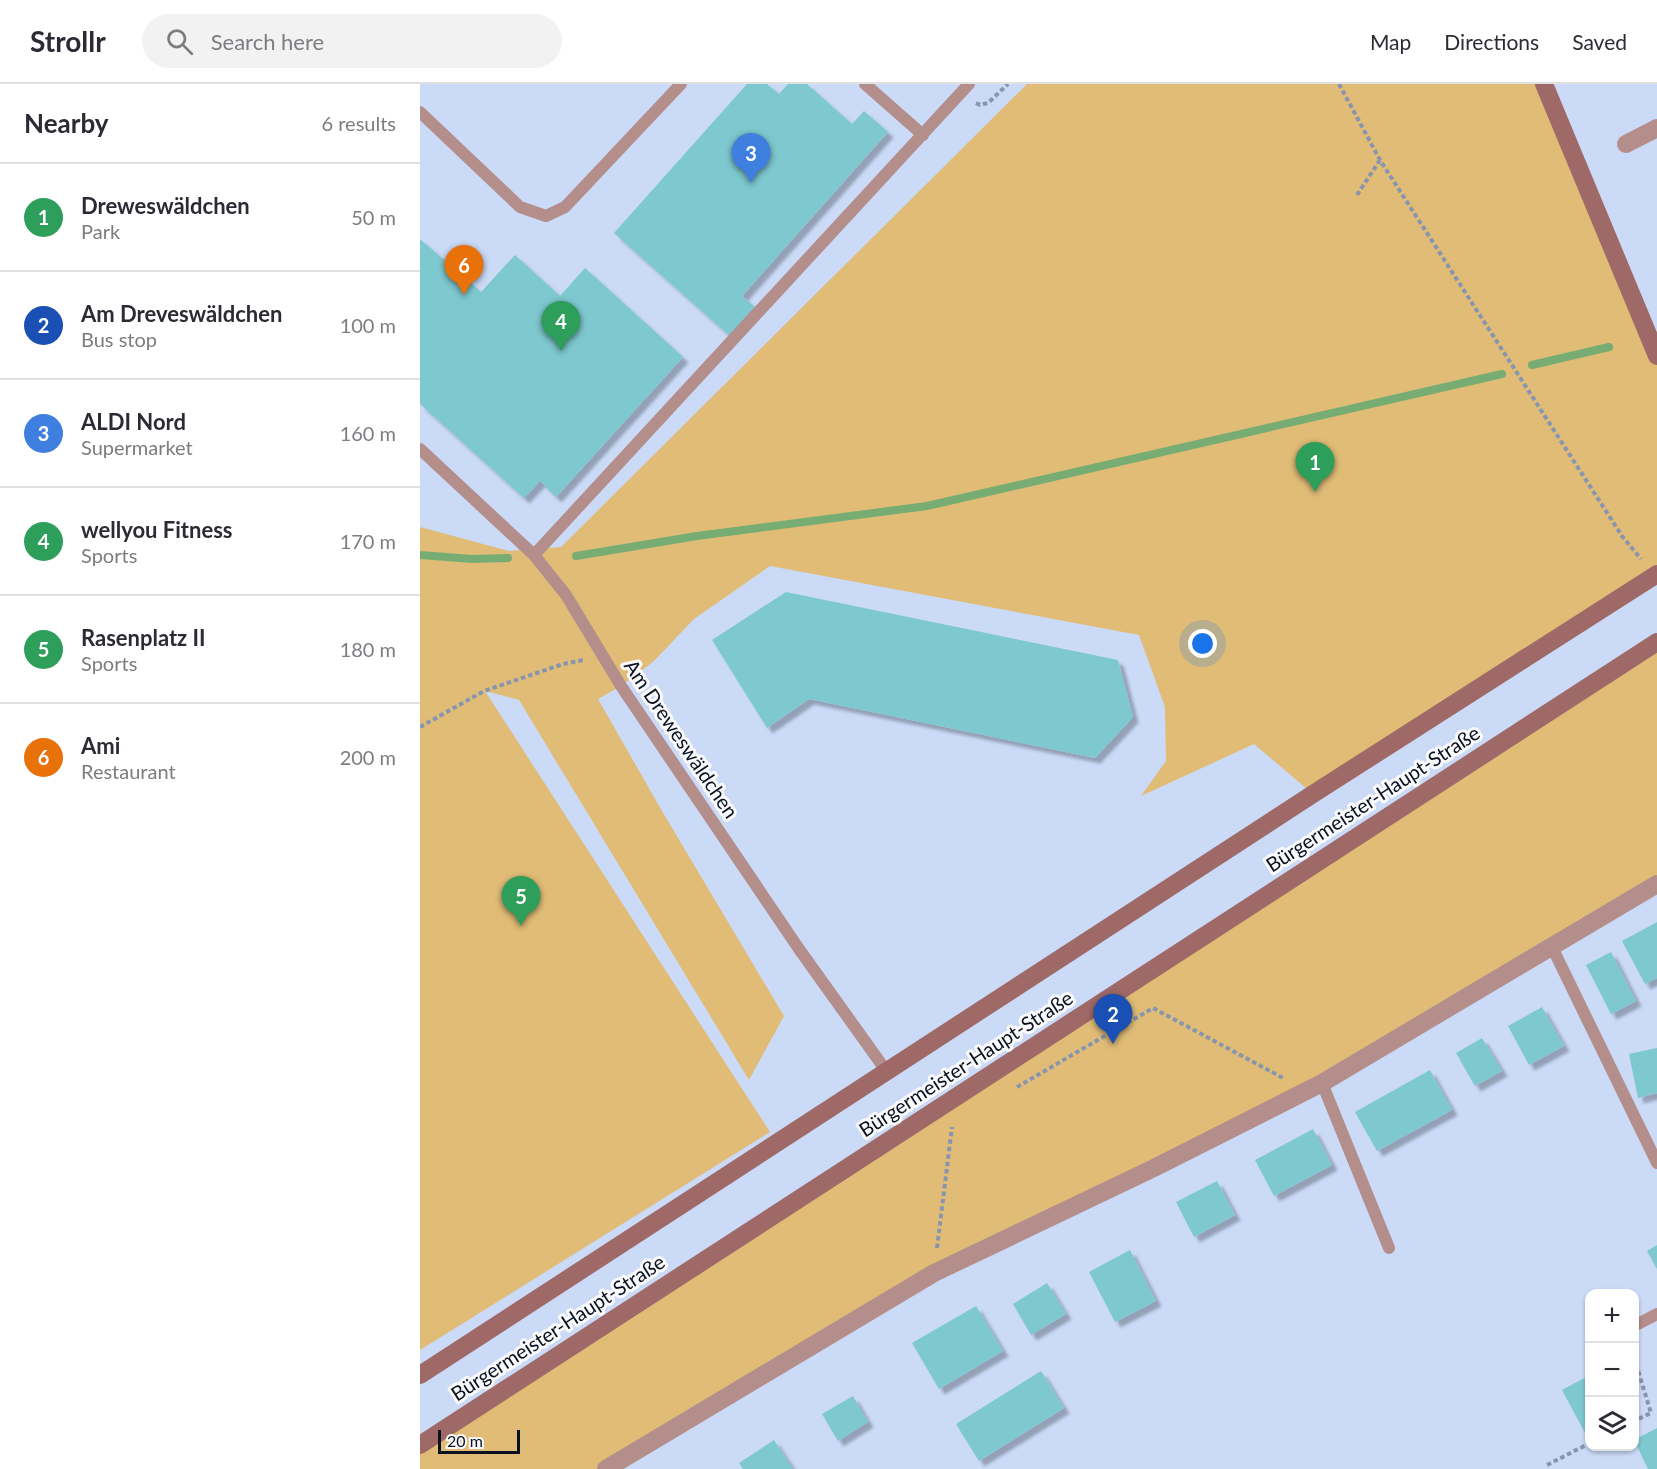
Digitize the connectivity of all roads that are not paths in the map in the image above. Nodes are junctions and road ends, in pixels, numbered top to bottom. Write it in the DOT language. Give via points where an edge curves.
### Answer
graph roads {
  1 [pos="681,84"];
  2 [pos="865,84"];
  3 [pos="969,84"];
  4 [pos="1544,84"];
  5 [pos="420,112"];
  6 [pos="1657,128"];
  7 [pos="923,135"];
  8 [pos="1626,144"];
  9 [pos="1657,356"];
  10 [pos="420,449"];
  11 [pos="534,555"];
  12 [pos="1656,574"];
  13 [pos="1657,642"];
  14 [pos="1657,884"];
  15 [pos="1552,947"];
  16 [pos="886,1072"];
  17 [pos="1314,1087"];
  18 [pos="1657,1163"];
  19 [pos="1389,1248"];
  20 [pos="1657,1314"];
  21 [pos="1639,1324"];
  22 [pos="420,1375"];
  23 [pos="420,1444"];
  24 [pos="606,1469"];
  1 -- 5 [label="lane" via="565,207 546,216 520,207"];
  2 -- 7 [label="lane"];
  3 -- 7 [label="lane"];
  4 -- 9 [label="street"];
  6 -- 8 [label="street"];
  7 -- 11 [label="lane"];
  10 -- 11 [label="lane, Am Dreweswäldchen"];
  11 -- 16 [label="lane, Am Dreweswäldchen" via="566,595 621,686"];
  12 -- 16 [label="street, Bürgermeister-Haupt-Straße"];
  13 -- 23 [label="street, Bürgermeister-Haupt-Straße"];
  14 -- 15 [label="street"];
  15 -- 17 [label="street"];
  15 -- 18 [label="lane"];
  16 -- 22 [label="street, Bürgermeister-Haupt-Straße"];
  17 -- 19 [label="lane"];
  17 -- 24 [label="street" via="934,1273"];
  20 -- 21 [label="lane"];
}
